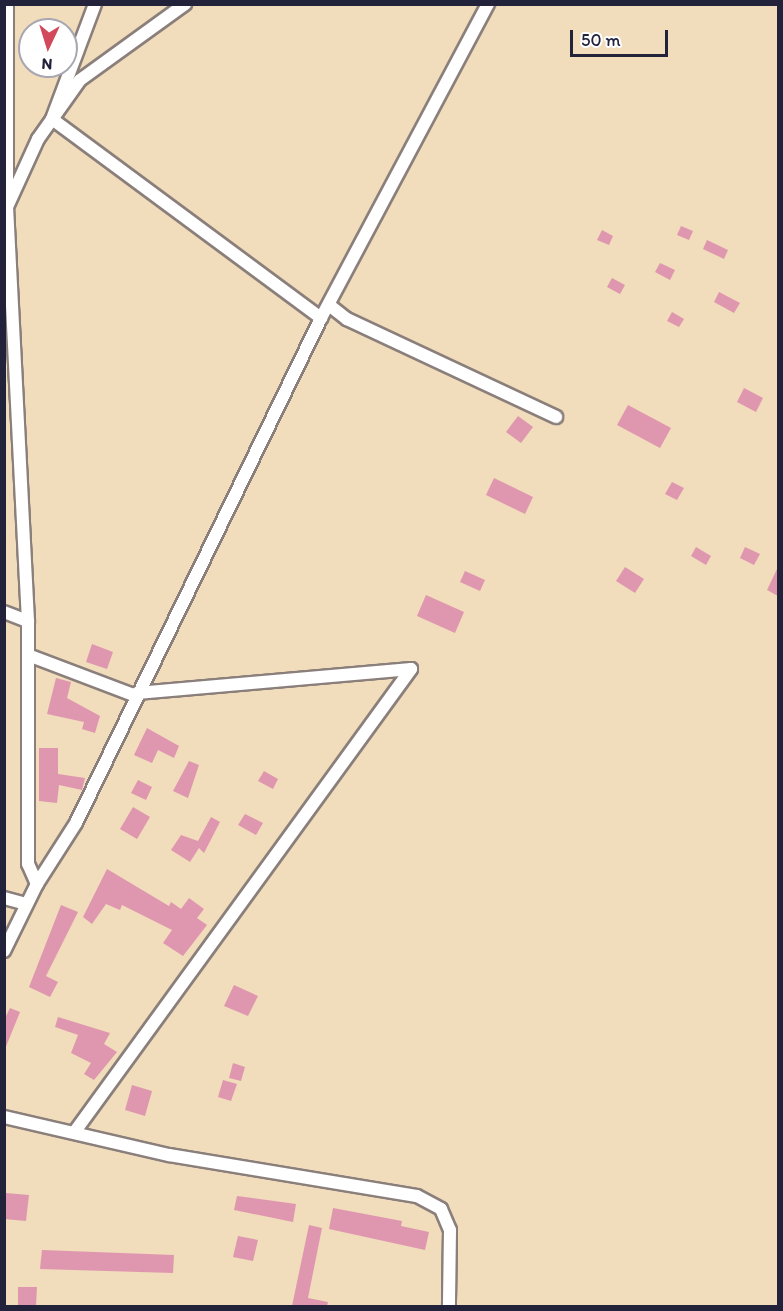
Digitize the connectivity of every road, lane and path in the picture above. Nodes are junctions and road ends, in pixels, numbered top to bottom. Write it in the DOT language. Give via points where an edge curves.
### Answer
graph roads {
  1 [pos="7,4"];
  2 [pos="95,4"];
  3 [pos="185,4"];
  4 [pos="488,4"];
  5 [pos="52,119"];
  6 [pos="7,207"];
  7 [pos="329,304"];
  8 [pos="321,318"];
  9 [pos="556,417"];
  10 [pos="4,612"];
  11 [pos="28,621"];
  12 [pos="28,655"];
  13 [pos="137,695"];
  14 [pos="37,884"];
  15 [pos="4,898"];
  16 [pos="26,904"];
  17 [pos="4,951"];
  18 [pos="4,1117"];
  19 [pos="76,1130"];
  20 [pos="449,1306"];
  1 -- 6 [label="street"];
  2 -- 5 [label="street"];
  3 -- 5 [label="street" via="80,80"];
  4 -- 7 [label="street"];
  5 -- 6 [label="street"];
  5 -- 8 [label="street"];
  6 -- 11 [label="street"];
  7 -- 8 [label="street"];
  7 -- 9 [label="street" via="347,319"];
  8 -- 13 [label="street"];
  10 -- 11 [label="street"];
  11 -- 12 [label="street"];
  12 -- 13 [label="street"];
  12 -- 14 [label="street" via="28,864"];
  13 -- 14 [label="street" via="76,824"];
  13 -- 19 [label="street" via="411,669"];
  14 -- 16 [label="street"];
  15 -- 16 [label="street"];
  16 -- 17 [label="street"];
  18 -- 19 [label="street"];
  19 -- 20 [label="street" via="169,1155 417,1196 441,1209 450,1230"];
}
